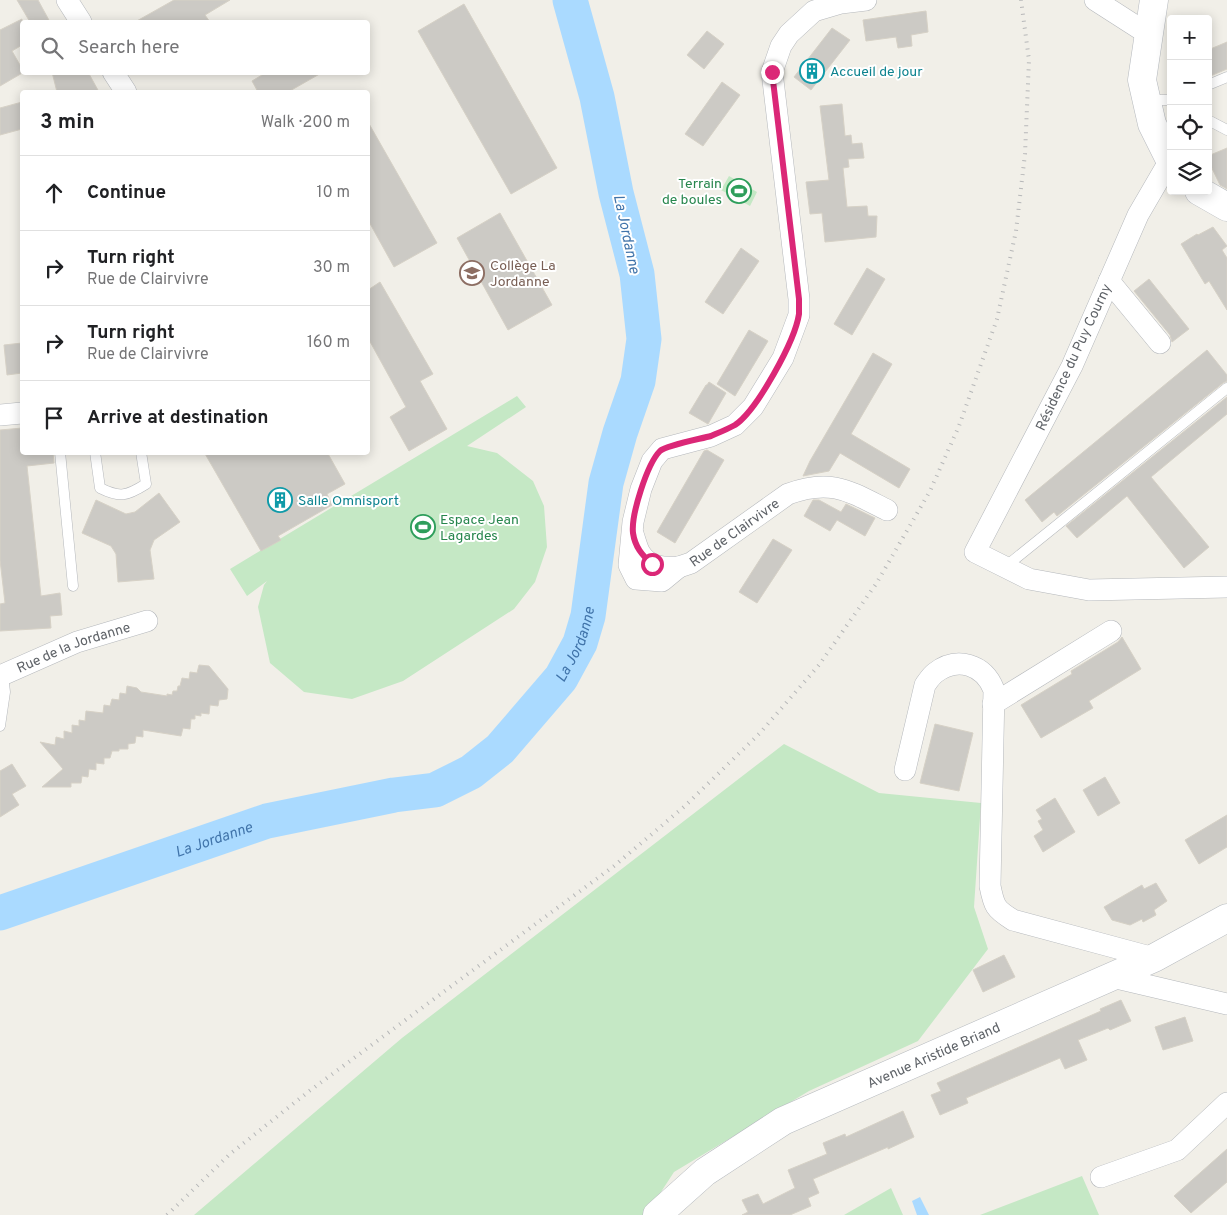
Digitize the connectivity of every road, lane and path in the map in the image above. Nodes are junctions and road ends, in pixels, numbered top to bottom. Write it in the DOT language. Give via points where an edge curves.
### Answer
graph roads {
  1 [pos="67,0"];
  2 [pos="866,0"];
  3 [pos="1095,0"];
  4 [pos="1154,0"];
  5 [pos="80,20"];
  6 [pos="1148,34"];
  7 [pos="115,75"];
  8 [pos="1227,77"];
  9 [pos="1212,83"];
  10 [pos="125,90"];
  11 [pos="1159,100"];
  12 [pos="1212,122"];
  13 [pos="1227,130"];
  14 [pos="1167,155"];
  15 [pos="1167,166"];
  16 [pos="1207,195"];
  17 [pos="1226,204"];
  18 [pos="1109,281"];
  19 [pos="1160,343"];
  20 [pos="1227,388"];
  21 [pos="20,413"];
  22 [pos="0,415"];
  23 [pos="60,455"];
  24 [pos="95,455"];
  25 [pos="142,455"];
  26 [pos="887,510"];
  27 [pos="1004,568"];
  28 [pos="73,586"];
  29 [pos="1227,587"];
  30 [pos="147,621"];
  31 [pos="1111,631"];
  32 [pos="2,675"];
  33 [pos="994,704"];
  34 [pos="0,726"];
  35 [pos="905,770"];
  36 [pos="1227,918"];
  37 [pos="1154,958"];
  38 [pos="1112,977"];
  39 [pos="1227,1004"];
  40 [pos="1227,1103"];
  41 [pos="1101,1178"];
  42 [pos="657,1215"];
  1 -- 5 [label="street"];
  2 -- 26 [label="street, Rue de Clairvivre" via="814,11 788,34 772,72 799,299 799,315 783,358 753,407 735,425 711,436 662,449 652,461 633,522 629,565 636,579 662,580 788,494 804,488 826,486 846,489"];
  3 -- 6 [label="street"];
  4 -- 6 [label="main road"];
  6 -- 11 [label="main road" via="1142,80"];
  7 -- 10 [label="street"];
  8 -- 9 [label="lane"];
  11 -- 14 [label="main road" via="1152,124"];
  12 -- 13 [label="lane"];
  15 -- 18 [label="street, Résidence du Puy Courny" via="1138,215"];
  16 -- 17 [label="main road"];
  18 -- 19 [label="street"];
  18 -- 27 [label="street, Résidence du Puy Courny" via="1072,366 975,552"];
  20 -- 27 [label="lane"];
  21 -- 22 [label="street"];
  23 -- 28 [label="lane"];
  24 -- 25 [label="lane" via="100,488 114,495 133,493 146,484"];
  27 -- 29 [label="street" via="1029,579 1090,590"];
  30 -- 32 [label="street, Rue de la Jordanne" via="77,642"];
  31 -- 33 [label="street"];
  32 -- 34 [label="lane" via="5,692"];
  33 -- 35 [label="street" via="990,680 980,670 956,663 933,674 925,686"];
  33 -- 37 [label="street" via="990,886 994,903 1001,913 1013,920"];
  36 -- 37 [label="main road, Avenue Aristide Briand"];
  37 -- 38 [label="main road, Avenue Aristide Briand"];
  38 -- 39 [label="street"];
  38 -- 42 [label="main road, Avenue Aristide Briand" via="783,1121 705,1172"];
  40 -- 41 [label="street" via="1177,1150"];
}
